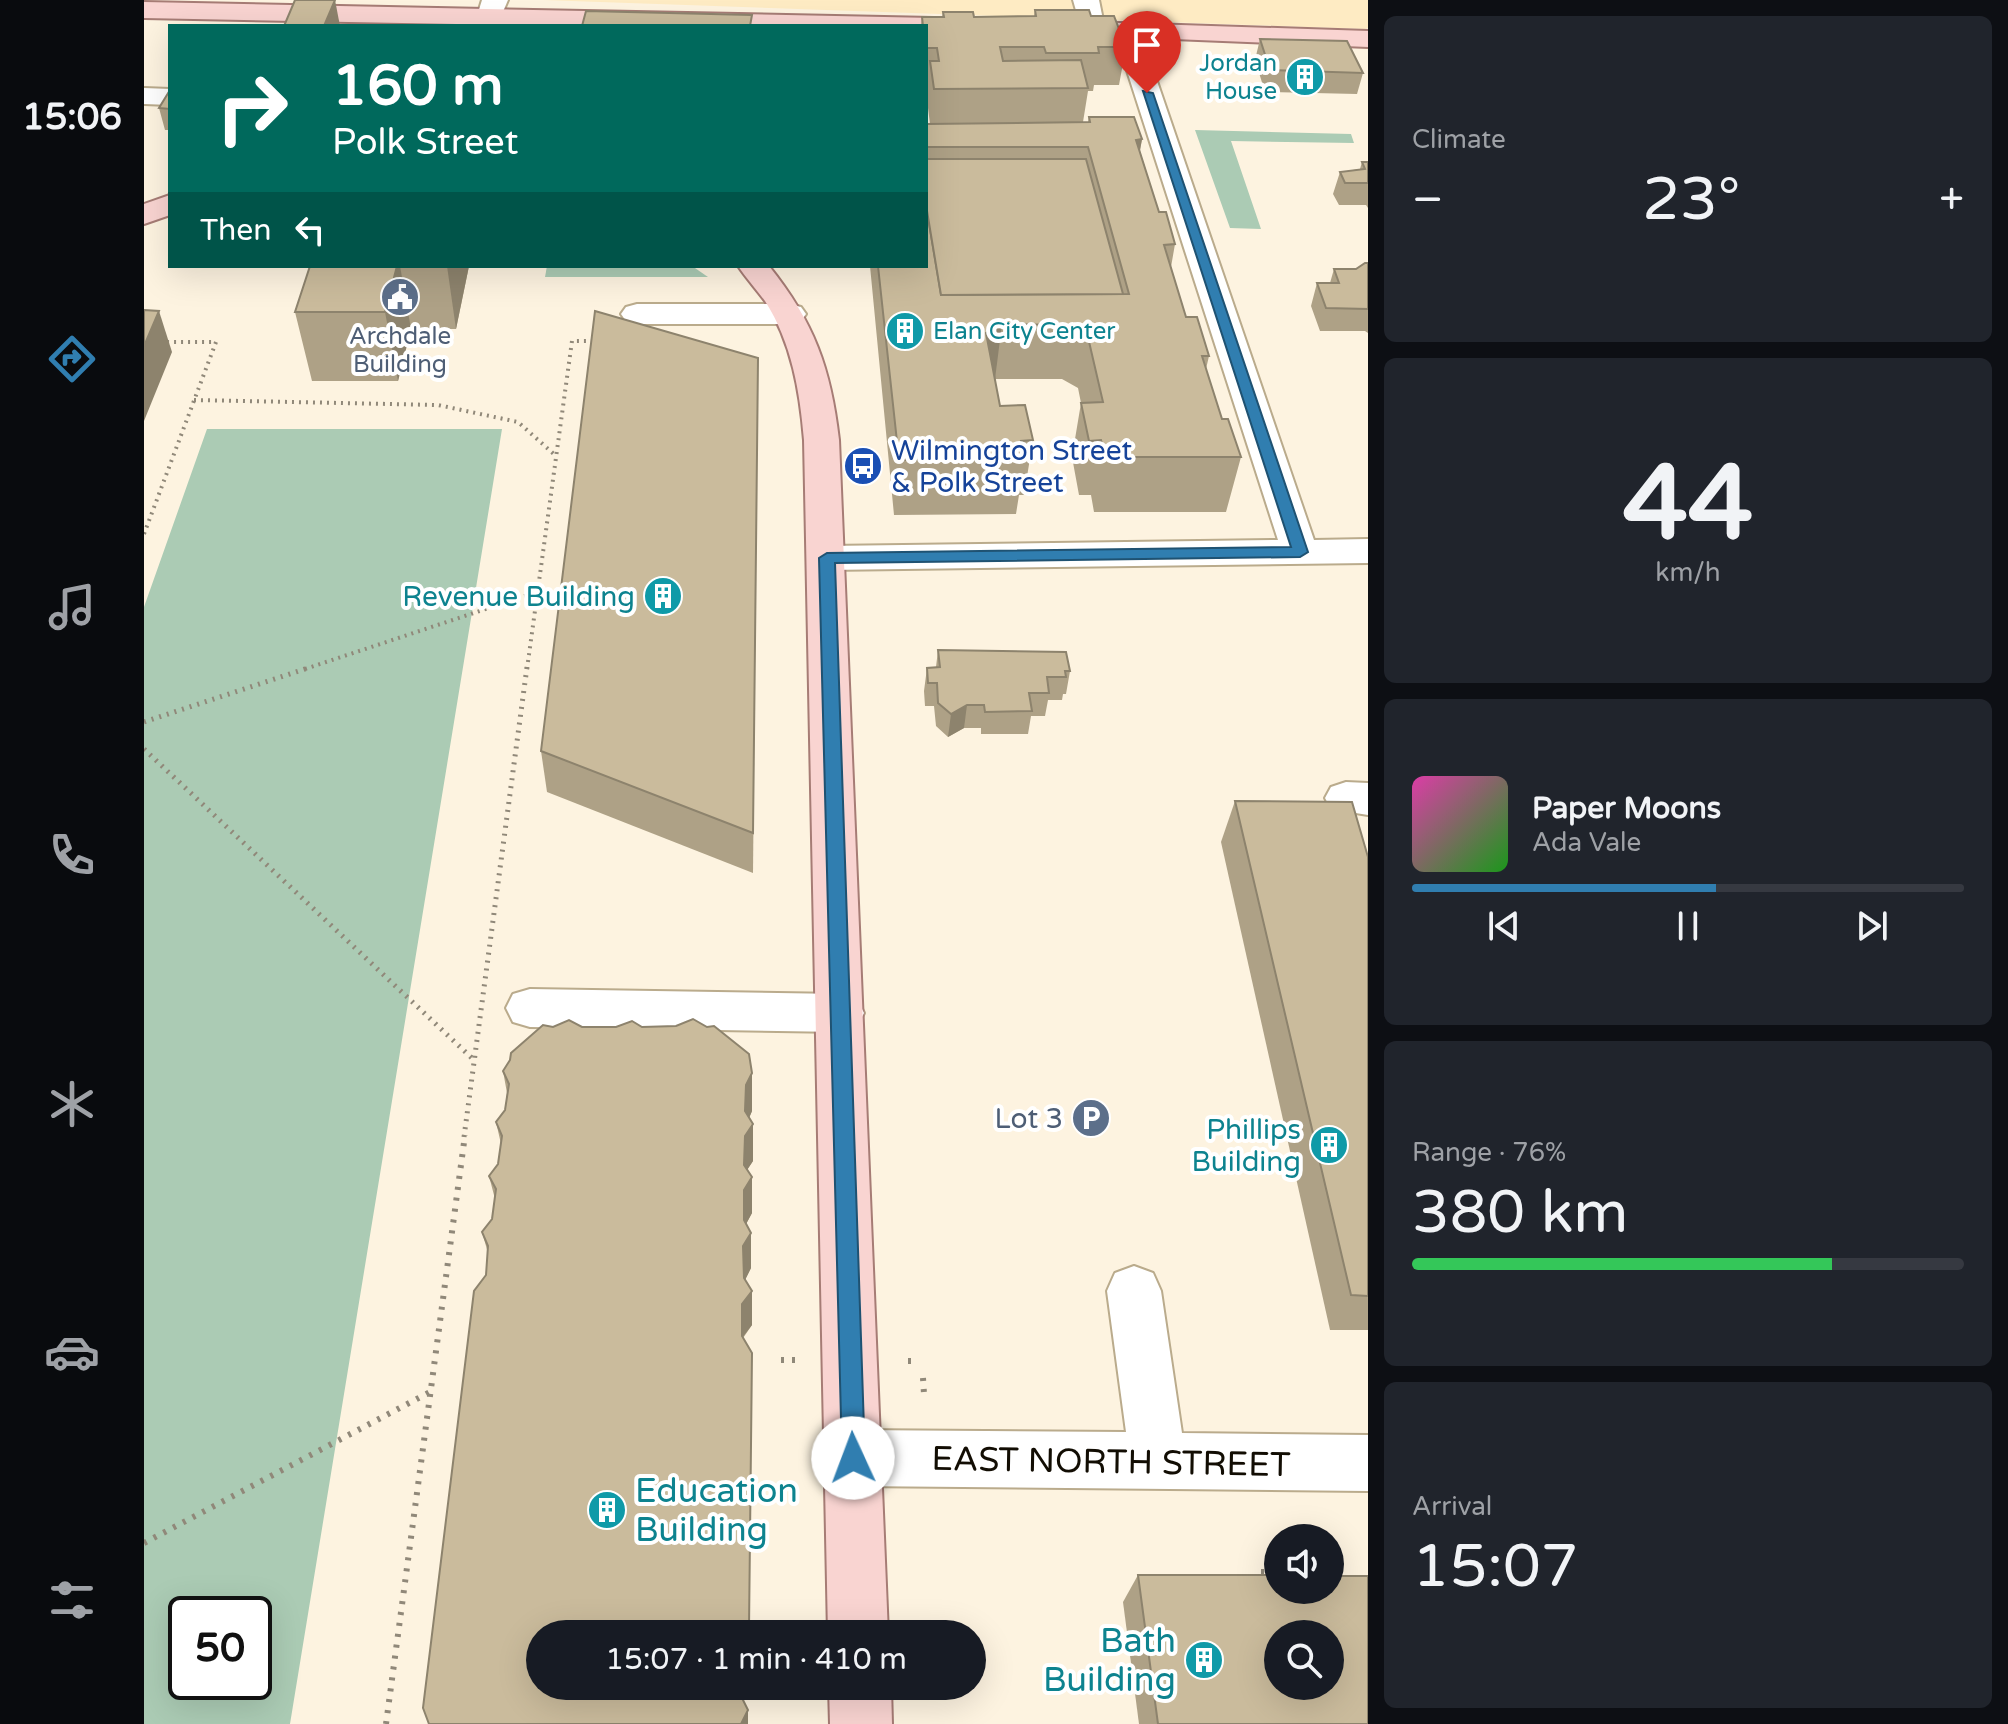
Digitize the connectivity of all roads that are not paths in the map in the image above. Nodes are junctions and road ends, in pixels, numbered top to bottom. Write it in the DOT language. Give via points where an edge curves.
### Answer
graph roads {
  1 [pos="1086,0"];
  2 [pos="147,9"];
  3 [pos="376,15"];
  4 [pos="490,17"];
  5 [pos="400,24"];
  6 [pos="828,24"];
  7 [pos="928,26"];
  8 [pos="1092,30"];
  9 [pos="1132,30"];
  10 [pos="1368,39"];
  11 [pos="144,96"];
  12 [pos="168,97"];
  13 [pos="168,205"];
  14 [pos="144,215"];
  15 [pos="755,268"];
  16 [pos="637,314"];
  17 [pos="790,314"];
  18 [pos="1368,551"];
  19 [pos="1300,552"];
  20 [pos="827,558"];
  21 [pos="530,1008"];
  22 [pos="840,1013"];
  23 [pos="1134,1291"];
  24 [pos="853,1458"];
  25 [pos="1158,1461"];
  26 [pos="1368,1463"];
  27 [pos="858,1620"];
  28 [pos="860,1700"];
  29 [pos="861,1724"];
  1 -- 8 [label="street"];
  2 -- 3 [label="main road"];
  3 -- 4 [label="main road"];
  3 -- 5 [label="main road"];
  4 -- 6 [label="main road"];
  7 -- 8 [label="main road"];
  8 -- 9 [label="main road"];
  9 -- 10 [label="main road"];
  9 -- 19 [label="street" via="1205,314"];
  11 -- 12 [label="street"];
  13 -- 14 [label="main road"];
  15 -- 17 [label="main road"];
  16 -- 17 [label="street"];
  17 -- 20 [label="main road" via="813,372"];
  18 -- 19 [label="street"];
  19 -- 20 [label="street"];
  20 -- 22 [label="main road"];
  21 -- 22 [label="street"];
  22 -- 24 [label="main road"];
  23 -- 25 [label="street"];
  24 -- 25 [label="street, EAST NORTH STREET"];
  24 -- 27 [label="main road"];
  25 -- 26 [label="street, EAST NORTH STREET"];
  28 -- 29 [label="main road"];
}
